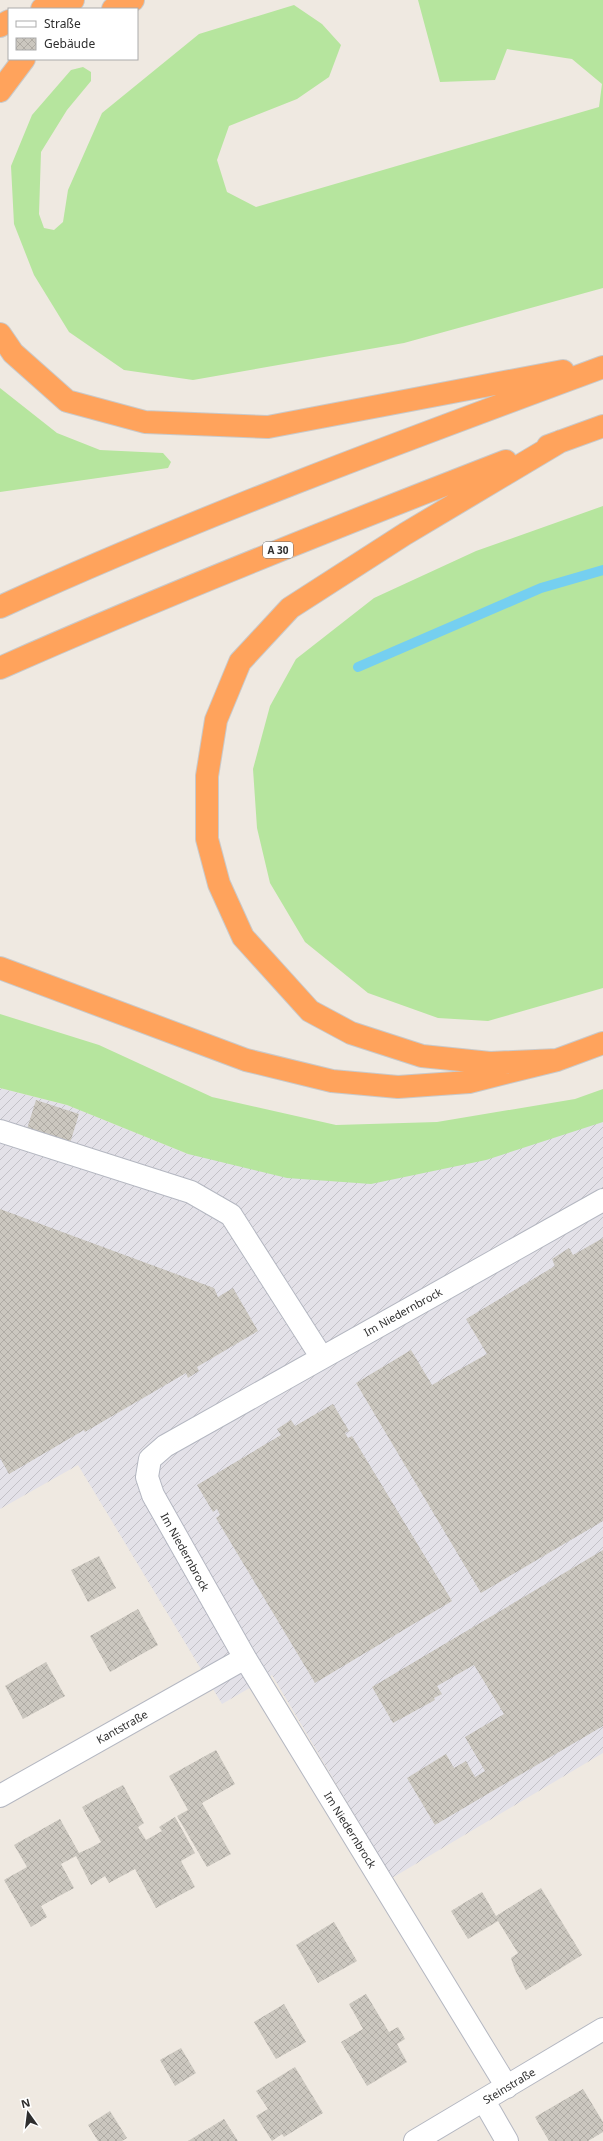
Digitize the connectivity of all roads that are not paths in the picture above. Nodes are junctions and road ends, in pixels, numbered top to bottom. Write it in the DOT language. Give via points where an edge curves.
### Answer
graph roads {
  1 [pos="73,0"];
  2 [pos="133,0"];
  3 [pos="45,8"];
  4 [pos="115,8"];
  5 [pos="23,60"];
  6 [pos="0,91"];
  7 [pos="0,334"];
  8 [pos="603,364"];
  9 [pos="603,367"];
  10 [pos="603,426"];
  11 [pos="560,441"];
  12 [pos="0,607"];
  13 [pos="0,668"];
  14 [pos="0,968"];
  15 [pos="603,1043"];
  16 [pos="557,1060"];
  17 [pos="0,1131"];
  18 [pos="603,1200"];
  19 [pos="322,1358"];
  20 [pos="244,1658"];
  21 [pos="0,1796"];
  22 [pos="603,2029"];
  23 [pos="507,2087"];
  24 [pos="484,2101"];
  25 [pos="415,2141"];
  26 [pos="507,2141"];
  1 -- 3 [label="highway"];
  2 -- 4 [label="highway"];
  5 -- 6 [label="highway"];
  7 -- 8 [label="highway" via="13,353 67,401 145,422 268,427"];
  9 -- 12 [label="highway" via="353,460 102,560"];
  10 -- 11 [label="highway, A 30"];
  11 -- 13 [label="highway, A 30" via="334,527 139,607"];
  11 -- 16 [label="highway" via="405,534 290,608 240,662 216,720 207,776 208,839 219,884 243,937 310,1011 352,1033 422,1056 490,1063"];
  14 -- 16 [label="highway" via="246,1060 332,1081 398,1087 469,1082"];
  15 -- 16 [label="highway"];
  17 -- 19 [label="street" via="191,1192 231,1215"];
  18 -- 19 [label="street, Im Niedernbrock"];
  19 -- 20 [label="street, Im Niedernbrock" via="165,1446 150,1459 147,1477 153,1495"];
  20 -- 21 [label="street, Kantstraße"];
  20 -- 23 [label="street, Im Niedernbrock"];
  22 -- 23 [label="street, Steinstraße"];
  23 -- 24 [label="street, Steinstraße"];
  24 -- 25 [label="street, Steinstraße"];
  24 -- 26 [label="street"];
}
